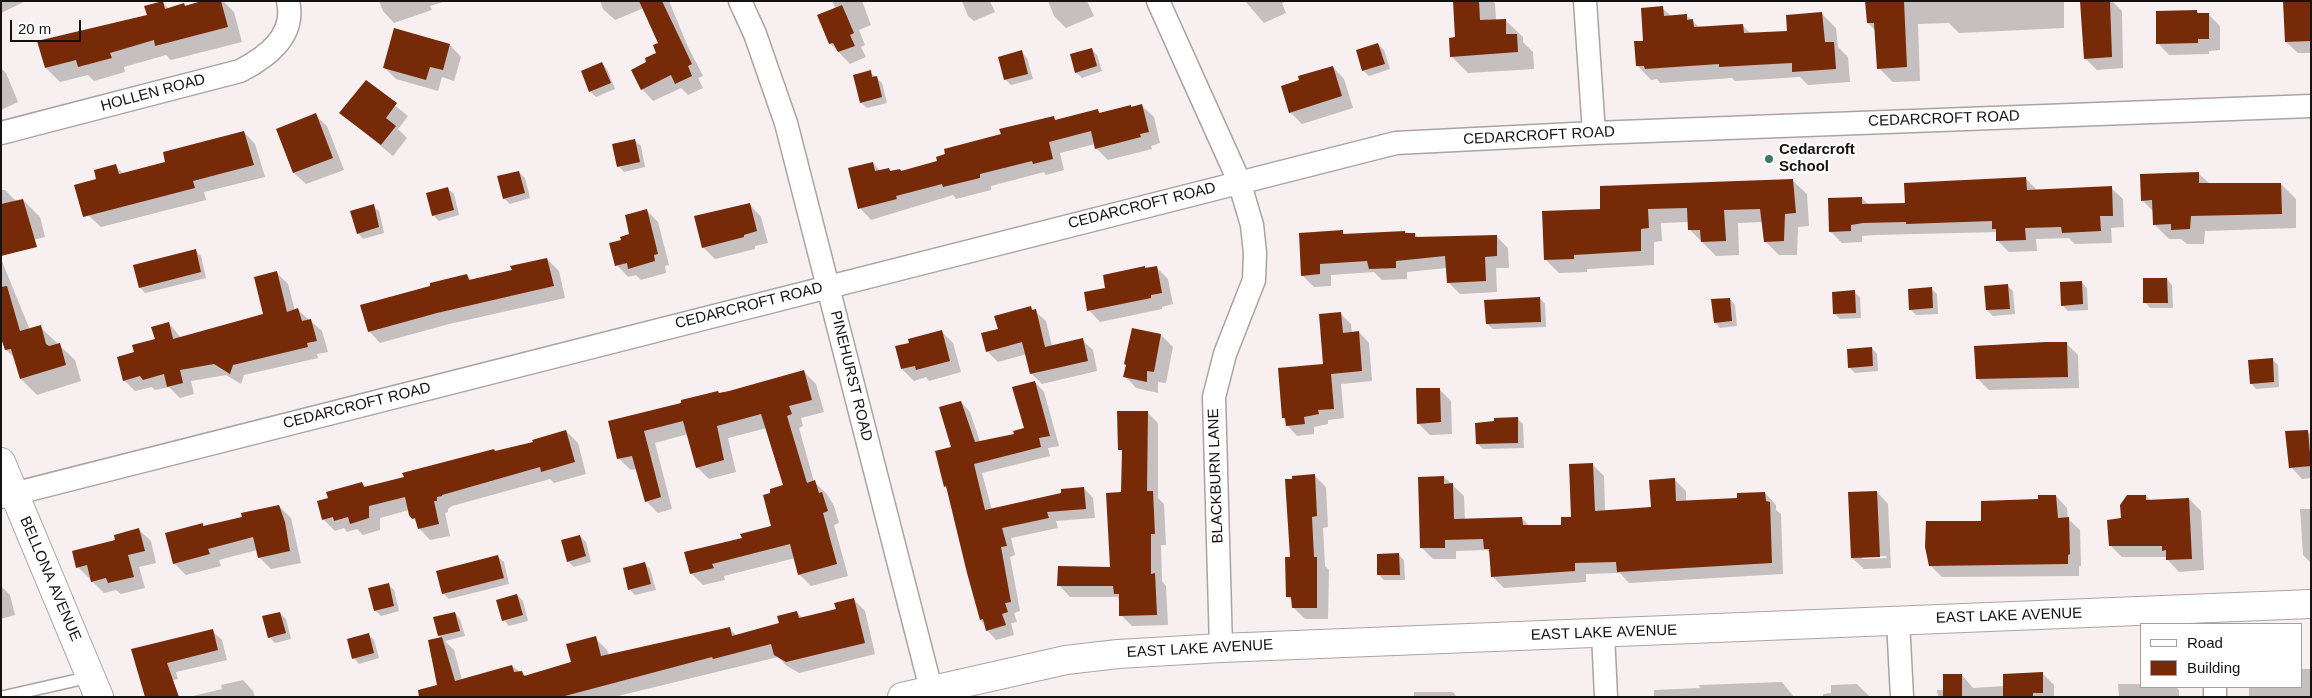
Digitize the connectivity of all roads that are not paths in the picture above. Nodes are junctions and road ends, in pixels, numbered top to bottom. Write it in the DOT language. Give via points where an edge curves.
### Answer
graph roads {
  1 [pos="288,1"];
  2 [pos="740,1"];
  3 [pos="1158,1"];
  4 [pos="1586,1"];
  5 [pos="2311,106"];
  6 [pos="1,133"];
  7 [pos="1594,133"];
  8 [pos="1239,181"];
  9 [pos="828,286"];
  10 [pos="1,462"];
  11 [pos="8,496"];
  12 [pos="2311,604"];
  13 [pos="2211,616"];
  14 [pos="1898,621"];
  15 [pos="1603,633"];
  16 [pos="1221,648"];
  17 [pos="94,687"];
  18 [pos="932,693"];
  19 [pos="2,697"];
  20 [pos="902,697"];
  21 [pos="1606,697"];
  22 [pos="1902,697"];
  1 -- 6 [label="street, HOLLEN ROAD" via="288,27 276,47 240,71"];
  2 -- 9 [label="street, PINEHURST ROAD" via="786,123"];
  3 -- 8 [label="street, BLACKBURN LANE"];
  4 -- 7 [label="street"];
  5 -- 7 [label="street, CEDARCROFT ROAD"];
  7 -- 8 [label="street, CEDARCROFT ROAD" via="1396,143"];
  8 -- 9 [label="street, CEDARCROFT ROAD"];
  8 -- 16 [label="street, BLACKBURN LANE" via="1252,226 1254,280 1225,354 1214,397"];
  9 -- 11 [label="street, CEDARCROFT ROAD"];
  9 -- 18 [label="street, PINEHURST ROAD"];
  10 -- 11 [label="street, BELLONA AVENUE"];
  11 -- 17 [label="street, BELLONA AVENUE"];
  12 -- 13 [label="street, EAST LAKE AVENUE"];
  13 -- 14 [label="street, EAST LAKE AVENUE"];
  14 -- 15 [label="street, EAST LAKE AVENUE"];
  14 -- 22 [label="street"];
  15 -- 16 [label="street, EAST LAKE AVENUE"];
  15 -- 21 [label="street"];
  16 -- 18 [label="street, EAST LAKE AVENUE" via="1066,660"];
  17 -- 19 [label="lane"];
  18 -- 20 [label="street, EAST LAKE AVENUE"];
}
